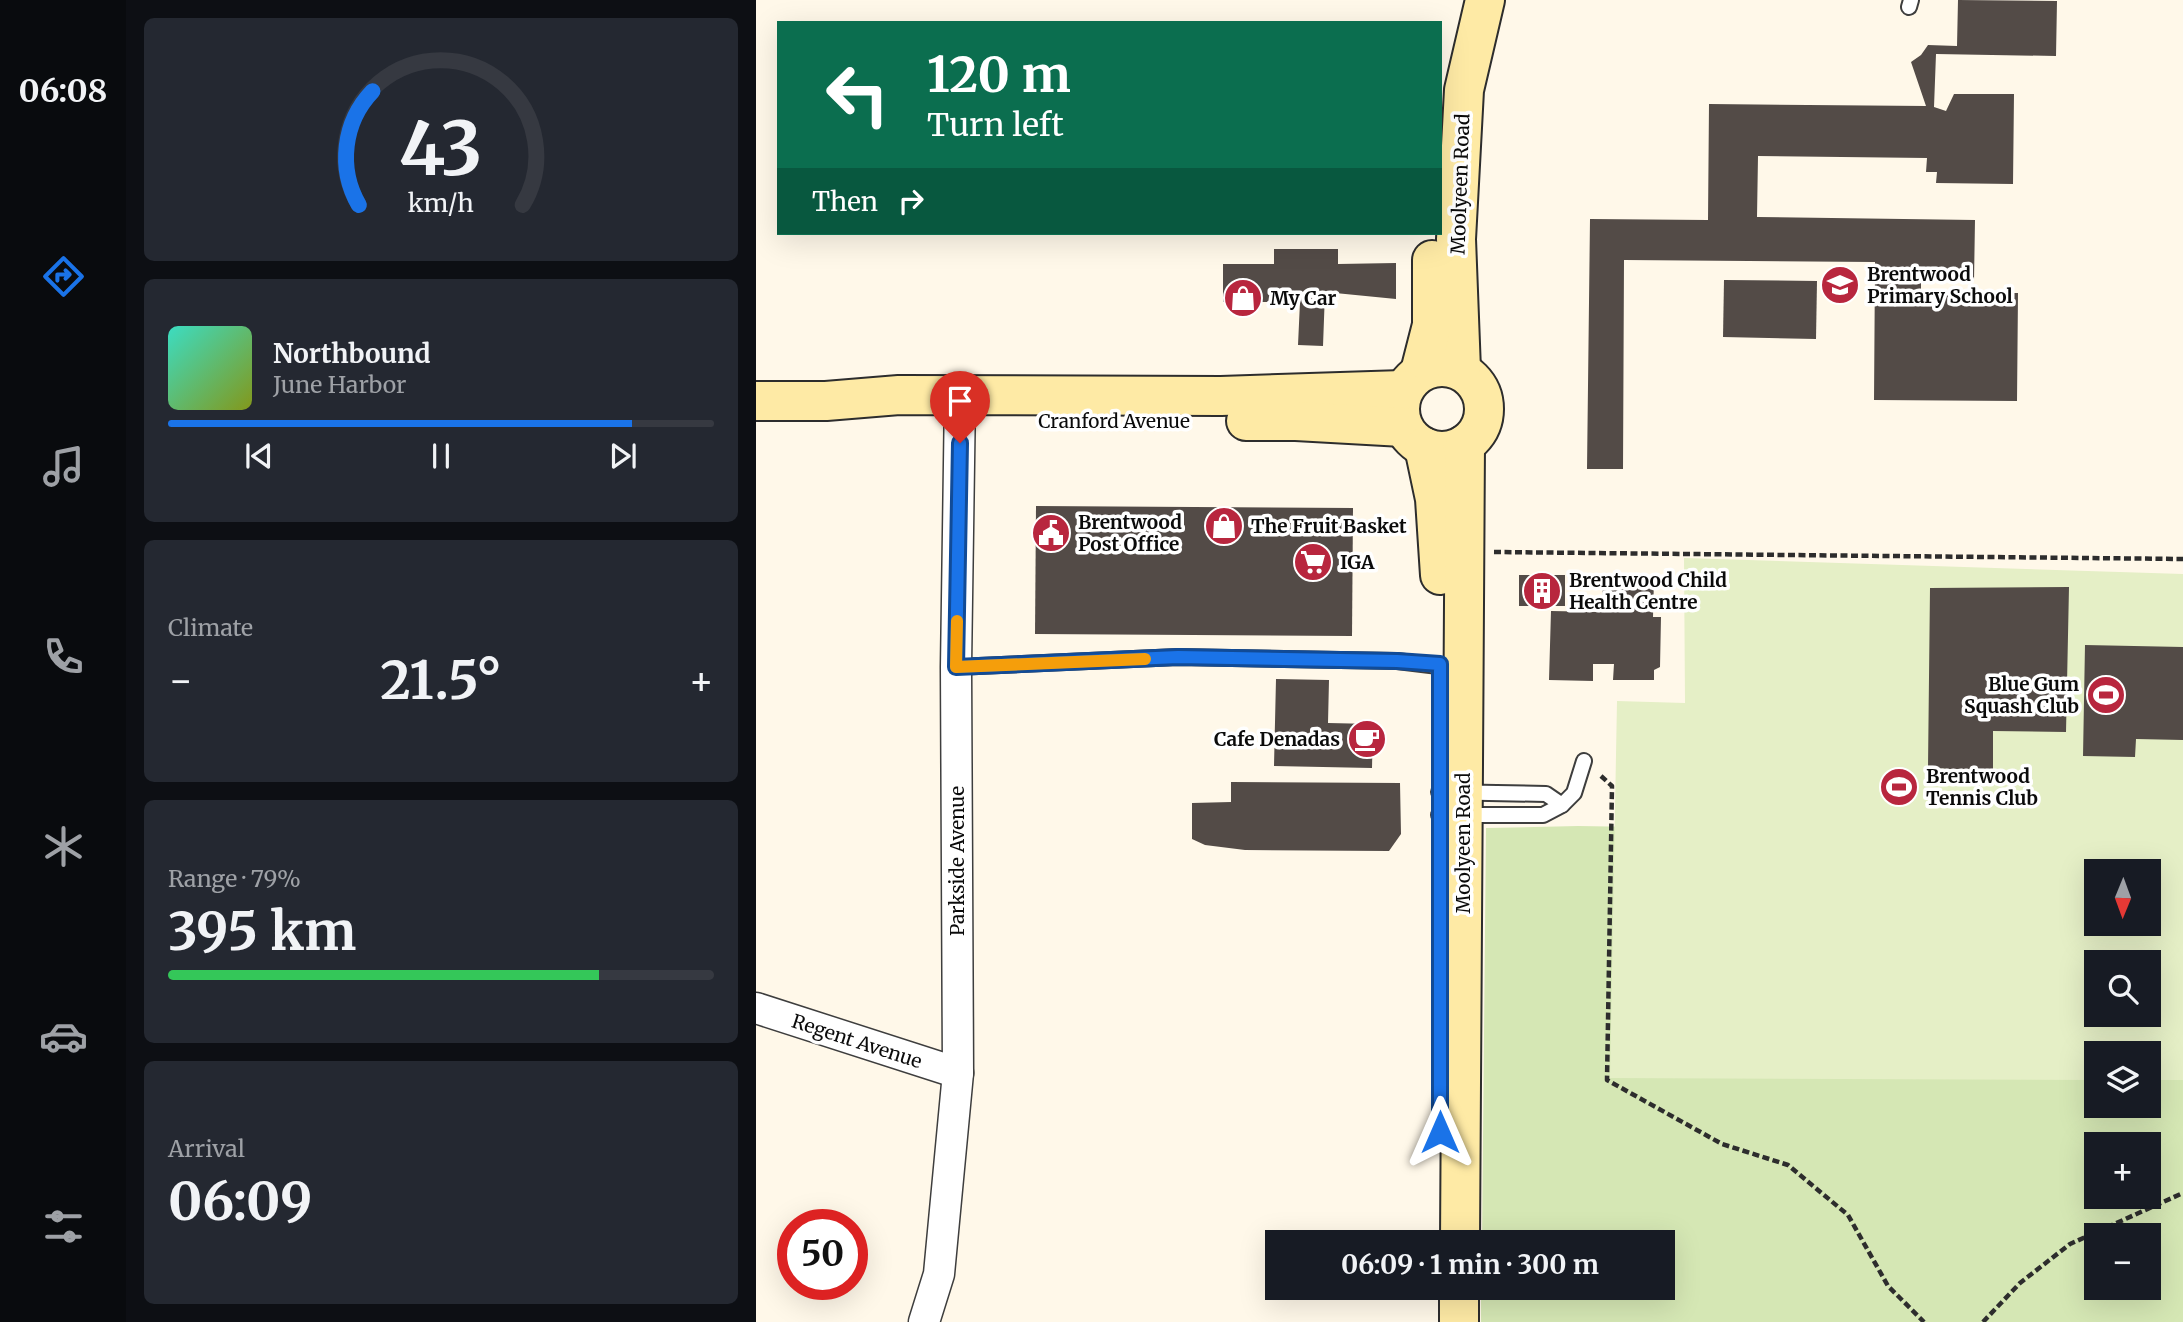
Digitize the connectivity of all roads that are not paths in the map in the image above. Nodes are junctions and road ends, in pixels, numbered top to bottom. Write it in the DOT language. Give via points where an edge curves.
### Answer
graph roads {
  1 [pos="1461,0"];
  2 [pos="1485,0"];
  3 [pos="1442,95"];
  4 [pos="1433,235"];
  5 [pos="1461,370"];
  6 [pos="756,401"];
  7 [pos="960,409"];
  8 [pos="1413,409"];
  9 [pos="1465,444"];
  10 [pos="956,667"];
  11 [pos="1452,667"];
  12 [pos="1584,761"];
  13 [pos="1451,803"];
  14 [pos="1562,805"];
  15 [pos="756,1008"];
  16 [pos="958,1073"];
  17 [pos="1440,1230"];
  18 [pos="1460,1230"];
  19 [pos="1440,1300"];
  20 [pos="1459,1300"];
  21 [pos="924,1322"];
  22 [pos="1440,1322"];
  23 [pos="1459,1322"];
  1 -- 3 [label="main road, Moolyeen Road"];
  2 -- 5 [label="main road, Moolyeen Road" via="1464,90 1457,239"];
  4 -- 8 [label="main road, Moolyeen Road" via="1432,325"];
  5 -- 8 [label="main road" via="1432,367"];
  5 -- 9 [label="main road" via="1481,392 1484,406 1483,421"];
  6 -- 7 [label="main road, Cranford Avenue" via="899,395"];
  7 -- 8 [label="main road, Cranford Avenue" via="1234,396"];
  7 -- 10 [label="street, Parkside Avenue"];
  8 -- 9 [label="main road" via="1438,451"];
  8 -- 11 [label="main road, Moolyeen Road" via="1435,499"];
  9 -- 11 [label="main road, Moolyeen Road" via="1464,552"];
  10 -- 11 [label="lane" via="1178,657 1397,661"];
  10 -- 16 [label="street, Parkside Avenue"];
  11 -- 13 [label="main road, Moolyeen Road"];
  12 -- 14 [label="lane" via="1574,793"];
  13 -- 14 [label="lane" via="1543,815"];
  13 -- 14 [label="lane" via="1546,794"];
  13 -- 17 [label="main road, Moolyeen Road"];
  13 -- 18 [label="main road, Moolyeen Road"];
  15 -- 16 [label="street, Regent Avenue"];
  16 -- 21 [label="street, Parkside Avenue" via="939,1274"];
  19 -- 22 [label="main road"];
  20 -- 23 [label="main road"];
}
